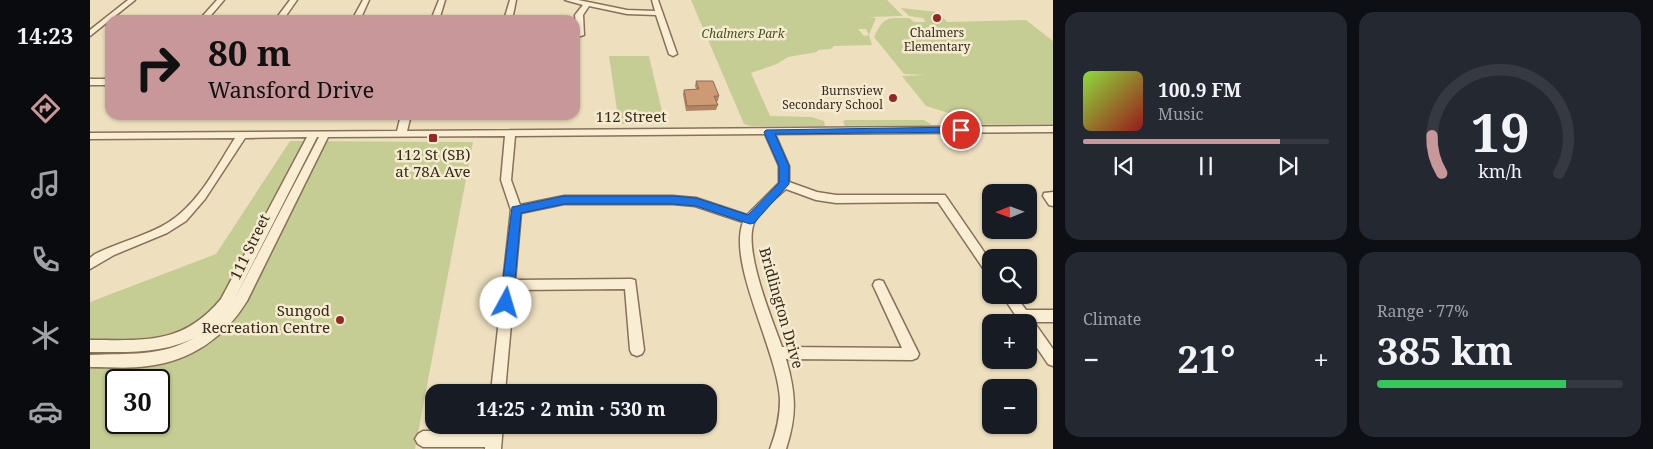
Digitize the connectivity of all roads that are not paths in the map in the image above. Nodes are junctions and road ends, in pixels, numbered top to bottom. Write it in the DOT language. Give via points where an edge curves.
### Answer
graph roads {
  1 [pos="132,0"];
  2 [pos="221,0"];
  3 [pos="294,0"];
  4 [pos="366,0"];
  5 [pos="442,0"];
  6 [pos="513,0"];
  7 [pos="568,0"];
  8 [pos="655,0"];
  9 [pos="587,4"];
  10 [pos="659,13"];
  11 [pos="113,15"];
  12 [pos="208,15"];
  13 [pos="283,15"];
  14 [pos="358,15"];
  15 [pos="437,15"];
  16 [pos="509,15"];
  17 [pos="579,15"];
  18 [pos="105,22"];
  19 [pos="90,34"];
  20 [pos="673,54"];
  21 [pos="90,82"];
  22 [pos="105,82"];
  23 [pos="405,120"];
  24 [pos="1053,129"];
  25 [pos="769,132"];
  26 [pos="510,133"];
  27 [pos="319,134"];
  28 [pos="401,134"];
  29 [pos="242,135"];
  30 [pos="90,136"];
  31 [pos="784,184"];
  32 [pos="1053,196"];
  33 [pos="1053,202"];
  34 [pos="516,210"];
  35 [pos="750,220"];
  36 [pos="982,257"];
  37 [pos="90,264"];
  38 [pos="508,285"];
  39 [pos="879,285"];
  40 [pos="1053,316"];
  41 [pos="1037,319"];
  42 [pos="1037,337"];
  43 [pos="90,346"];
  44 [pos="637,350"];
  45 [pos="776,354"];
  46 [pos="1053,360"];
  47 [pos="90,361"];
  48 [pos="499,384"];
  49 [pos="494,438"];
  50 [pos="423,439"];
  51 [pos="778,449"];
  1 -- 11 [label="street"];
  2 -- 12 [label="street"];
  3 -- 13 [label="street"];
  4 -- 14 [label="street"];
  5 -- 15 [label="street"];
  6 -- 16 [label="street"];
  7 -- 9 [label="street"];
  8 -- 10 [label="street"];
  9 -- 10 [label="street" via="627,12"];
  9 -- 17 [label="street"];
  10 -- 20 [label="street"];
  18 -- 19 [label="street"];
  21 -- 22 [label="street"];
  23 -- 28 [label="street"];
  24 -- 25 [label="street, 112 Street"];
  25 -- 26 [label="street, 112 Street"];
  25 -- 31 [label="street" via="784,166"];
  26 -- 28 [label="street, 112 Street"];
  26 -- 34 [label="street" via="506,180"];
  27 -- 28 [label="street, 112 Street"];
  27 -- 29 [label="street, 112 Street"];
  27 -- 43 [label="street, 111 Street" via="226,303 210,322 186,337 163,344"];
  27 -- 47 [label="street, 111 Street" via="244,297 226,322 191,347 168,356 146,360"];
  29 -- 30 [label="street, 112 Street"];
  29 -- 37 [label="street" via="184,218"];
  31 -- 35 [label="street"];
  31 -- 36 [label="street" via="816,196 836,199 941,198"];
  32 -- 33 [label="street" via="1048,196"];
  34 -- 35 [label="street" via="564,200 673,200 696,202"];
  34 -- 38 [label="street"];
  35 -- 45 [label="street, Bridlington Drive" via="746,240 748,262"];
  38 -- 44 [label="street" via="631,284"];
  38 -- 48 [label="street"];
  39 -- 45 [label="street" via="912,354"];
  40 -- 41 [label="street"];
  42 -- 46 [label="street"];
  45 -- 51 [label="street, Bridlington Drive" via="786,384 788,417"];
  49 -- 50 [label="street"];
}
